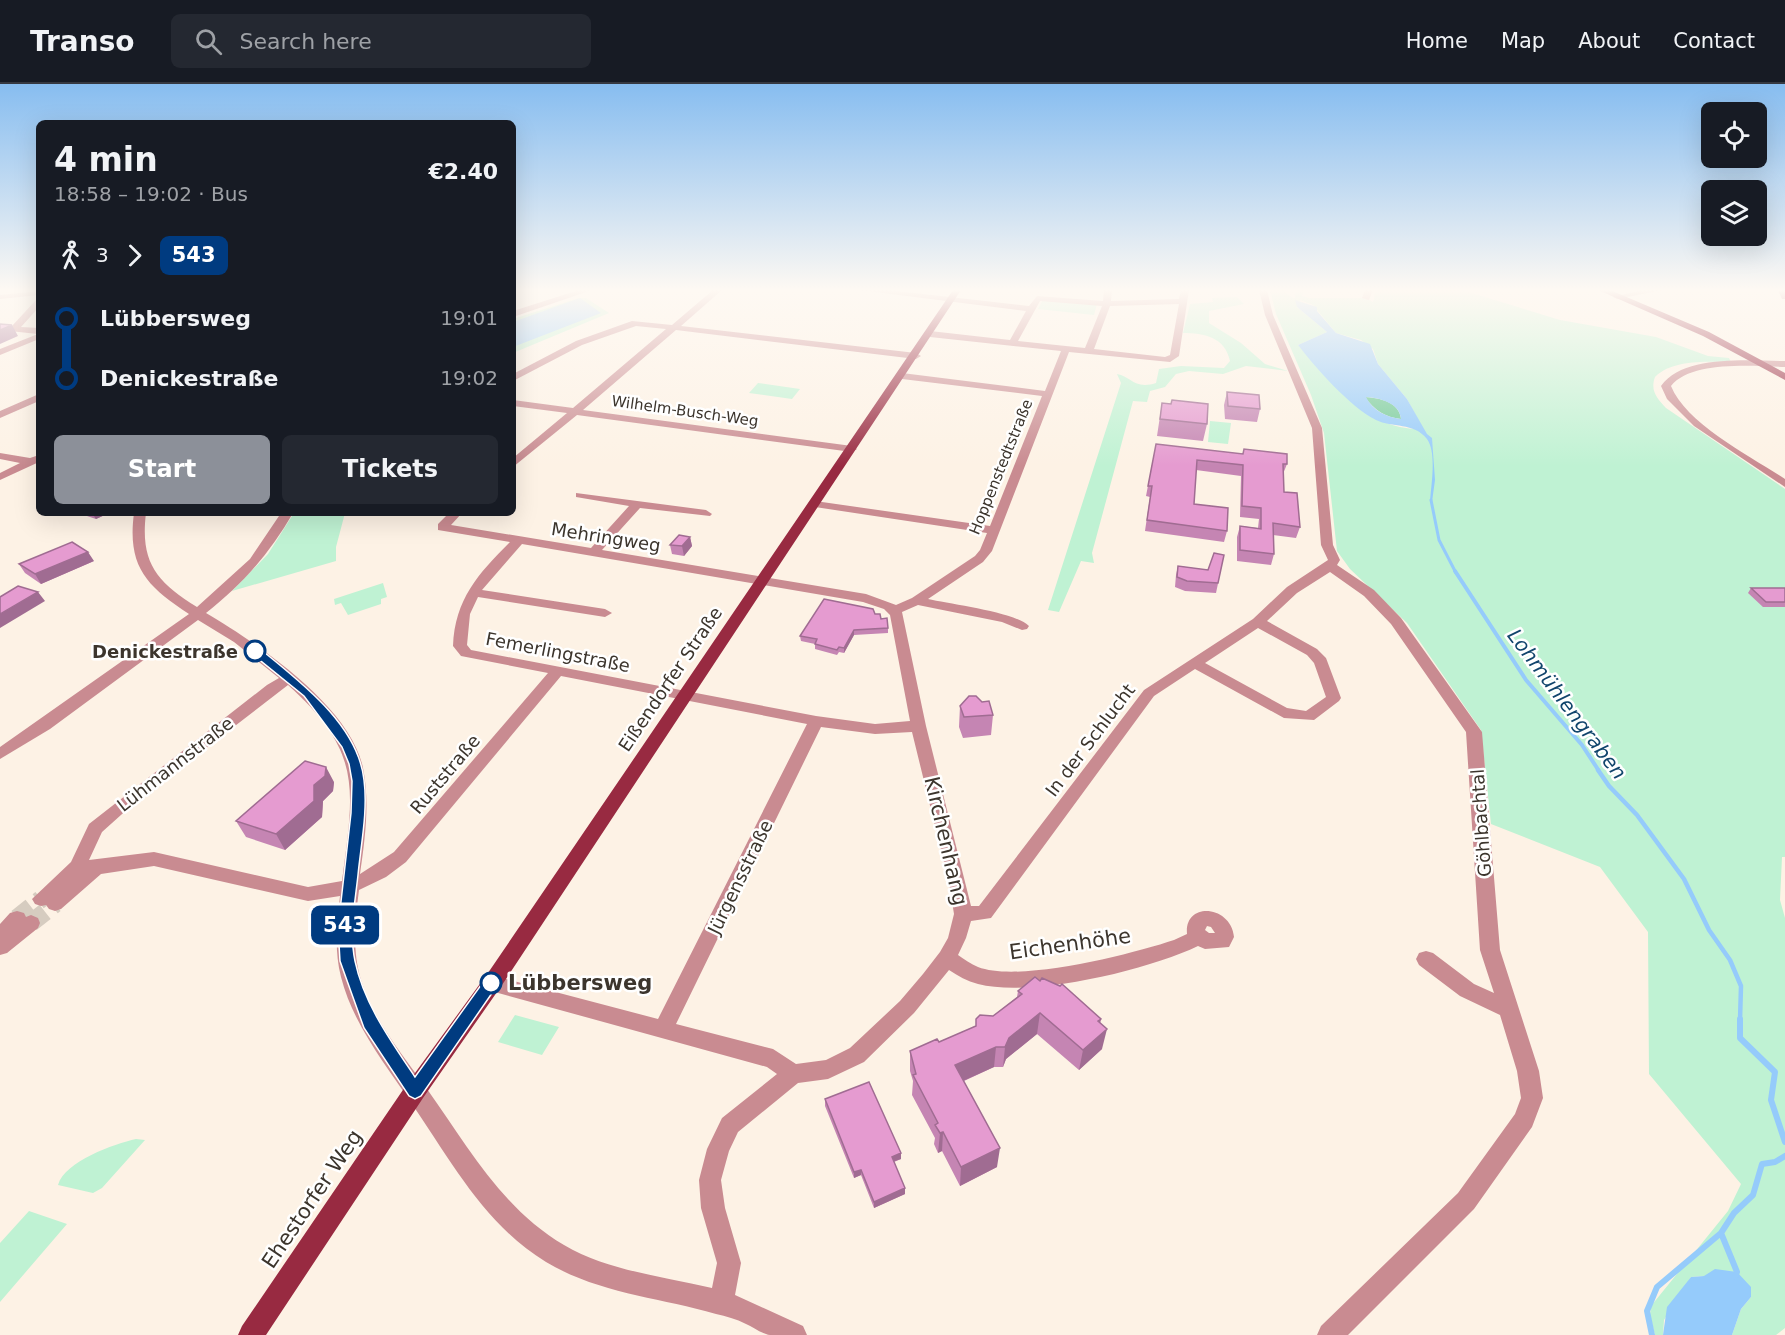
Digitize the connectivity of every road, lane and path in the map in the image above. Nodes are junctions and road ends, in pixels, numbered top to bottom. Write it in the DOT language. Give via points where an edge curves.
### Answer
graph roads {
  1 [pos="569,348"];
  2 [pos="650,348"];
  3 [pos="852,348"];
  4 [pos="920,348"];
  5 [pos="1054,348"];
  6 [pos="1089,348"];
  7 [pos="1174,348"];
  8 [pos="1283,348"];
  9 [pos="1734,348"];
  10 [pos="1066,350"];
  11 [pos="1088,352"];
  12 [pos="915,356"];
  13 [pos="1764,364"];
  14 [pos="1785,364"];
  15 [pos="516,376"];
  16 [pos="902,376"];
  17 [pos="1785,377"];
  18 [pos="1048,394"];
  19 [pos="36,398"];
  20 [pos="516,404"];
  21 [pos="576,411"];
  22 [pos="0,415"];
  23 [pos="852,449"];
  24 [pos="0,456"];
  25 [pos="36,461"];
  26 [pos="516,461"];
  27 [pos="0,477"];
  28 [pos="1785,484"];
  29 [pos="580,495"];
  30 [pos="638,503"];
  31 [pos="815,504"];
  32 [pos="706,514"];
  33 [pos="140,516"];
  34 [pos="285,516"];
  35 [pos="452,516"];
  36 [pos="994,530"];
  37 [pos="518,541"];
  38 [pos="593,553"];
  39 [pos="1330,566"];
  40 [pos="764,581"];
  41 [pos="473,592"];
  42 [pos="917,601"];
  43 [pos="895,610"];
  44 [pos="197,612"];
  45 [pos="605,613"];
  46 [pos="1258,622"];
  47 [pos="1022,626"];
  48 [pos="1196,663"];
  49 [pos="555,674"];
  50 [pos="290,678"];
  51 [pos="684,697"];
  52 [pos="816,721"];
  53 [pos="918,726"];
  54 [pos="0,753"];
  55 [pos="87,867"];
  56 [pos="348,886"];
  57 [pos="48,902"];
  58 [pos="963,914"];
  59 [pos="0,936"];
  60 [pos="1200,937"];
  61 [pos="0,947"];
  62 [pos="947,958"];
  63 [pos="1426,959"];
  64 [pos="491,983"];
  65 [pos="1507,1008"];
  66 [pos="662,1031"];
  67 [pos="793,1074"];
  68 [pos="415,1091"];
  69 [pos="721,1303"];
  70 [pos="251,1335"];
  71 [pos="794,1335"];
  72 [pos="1330,1335"];
  1 -- 15 [label="street"];
  2 -- 21 [label="street"];
  3 -- 12 [label="street"];
  4 -- 12 [label="main road, Eißendorfer Straße"];
  5 -- 10 [label="street"];
  6 -- 11 [label="street"];
  7 -- 11 [label="street" via="1172,358 1163,360"];
  8 -- 39 [label="street" via="1317,428 1327,545 1334,560"];
  9 -- 13 [label="main road"];
  10 -- 11 [label="street"];
  10 -- 18 [label="street, Hoppenstedtstraße"];
  12 -- 16 [label="main road, Eißendorfer Straße"];
  13 -- 14 [label="street"];
  13 -- 17 [label="main road"];
  13 -- 28 [label="street" via="1690,369 1672,376 1666,391 1687,417"];
  16 -- 18 [label="street"];
  16 -- 23 [label="main road, Eißendorfer Straße"];
  18 -- 36 [label="street, Hoppenstedtstraße"];
  19 -- 22 [label="street"];
  20 -- 21 [label="street, Wilhelm-Busch-Weg"];
  21 -- 23 [label="street, Wilhelm-Busch-Weg"];
  21 -- 26 [label="street"];
  23 -- 31 [label="main road, Eißendorfer Straße"];
  24 -- 25 [label="street"];
  25 -- 27 [label="street"];
  29 -- 30 [label="street"];
  30 -- 32 [label="street"];
  30 -- 38 [label="street"];
  31 -- 36 [label="street"];
  31 -- 40 [label="main road, Eißendorfer Straße"];
  33 -- 44 [label="street" via="137,534 143,564 160,587"];
  34 -- 44 [label="street" via="257,558"];
  35 -- 37 [label="street, Mehringweg" via="443,528"];
  36 -- 42 [label="street, Hoppenstedtstraße" via="979,559"];
  37 -- 38 [label="street, Mehringweg"];
  37 -- 41 [label="street, Femerlingstraße"];
  38 -- 40 [label="street, Mehringweg"];
  39 -- 46 [label="street, In der Schlucht" via="1292,590"];
  39 -- 65 [label="street, Göhlbachtal" via="1369,593 1396,621 1474,732 1490,950"];
  40 -- 43 [label="street" via="866,598"];
  40 -- 51 [label="main road, Eißendorfer Straße"];
  41 -- 45 [label="street"];
  41 -- 49 [label="street, Femerlingstraße" via="460,635 462,651"];
  42 -- 43 [label="street, Hoppenstedtstraße"];
  42 -- 47 [label="street" via="1006,619"];
  43 -- 53 [label="street, Kirchenhang"];
  44 -- 50 [label="street"];
  44 -- 54 [label="street"];
  46 -- 48 [label="street, In der Schlucht"];
  46 -- 48 [label="street" via="1312,652 1321,661 1335,698 1309,716 1284,713"];
  48 -- 58 [label="street, In der Schlucht" via="1162,683 1142,701 984,913"];
  49 -- 51 [label="street, Femerlingstraße"];
  49 -- 56 [label="street, Ruststraße" via="400,857"];
  50 -- 55 [label="street, Lühmannstraße" via="255,701 95,828"];
  50 -- 56 [label="street" via="323,712 348,746 355,764 357,813"];
  51 -- 52 [label="street, Femerlingstraße"];
  51 -- 64 [label="main road, Eißendorfer Straße"];
  52 -- 53 [label="street, Femerlingstraße" via="875,729"];
  52 -- 66 [label="street, Jürgensstraße"];
  53 -- 58 [label="street, Kirchenhang"];
  55 -- 56 [label="street" via="154,859 308,894"];
  55 -- 57 [label="street, Lühmannstraße"];
  56 -- 68 [label="street" via="345,928 353,983 373,1030"];
  58 -- 62 [label="street, Kirchenhang"];
  59 -- 61 [label="street" via="24,921"];
  60 -- 62 [label="street, Eichenhöhe" via="1158,955 1017,980 980,977"];
  62 -- 67 [label="street, Kirchenhang" via="907,1007 857,1055 828,1069"];
  63 -- 65 [label="street" via="1467,990"];
  64 -- 66 [label="street"];
  64 -- 68 [label="main road, Eißendorfer Straße"];
  65 -- 72 [label="street, Göhlbachtal" via="1533,1098 1524,1120 1466,1201"];
  66 -- 67 [label="street" via="773,1059"];
  67 -- 69 [label="street" via="730,1125 712,1165 713,1208 729,1263"];
  68 -- 69 [label="street" via="489,1197 519,1227 551,1250 582,1267 642,1286"];
  68 -- 70 [label="main road, Ehestorfer Weg"];
  69 -- 71 [label="street"];
}
